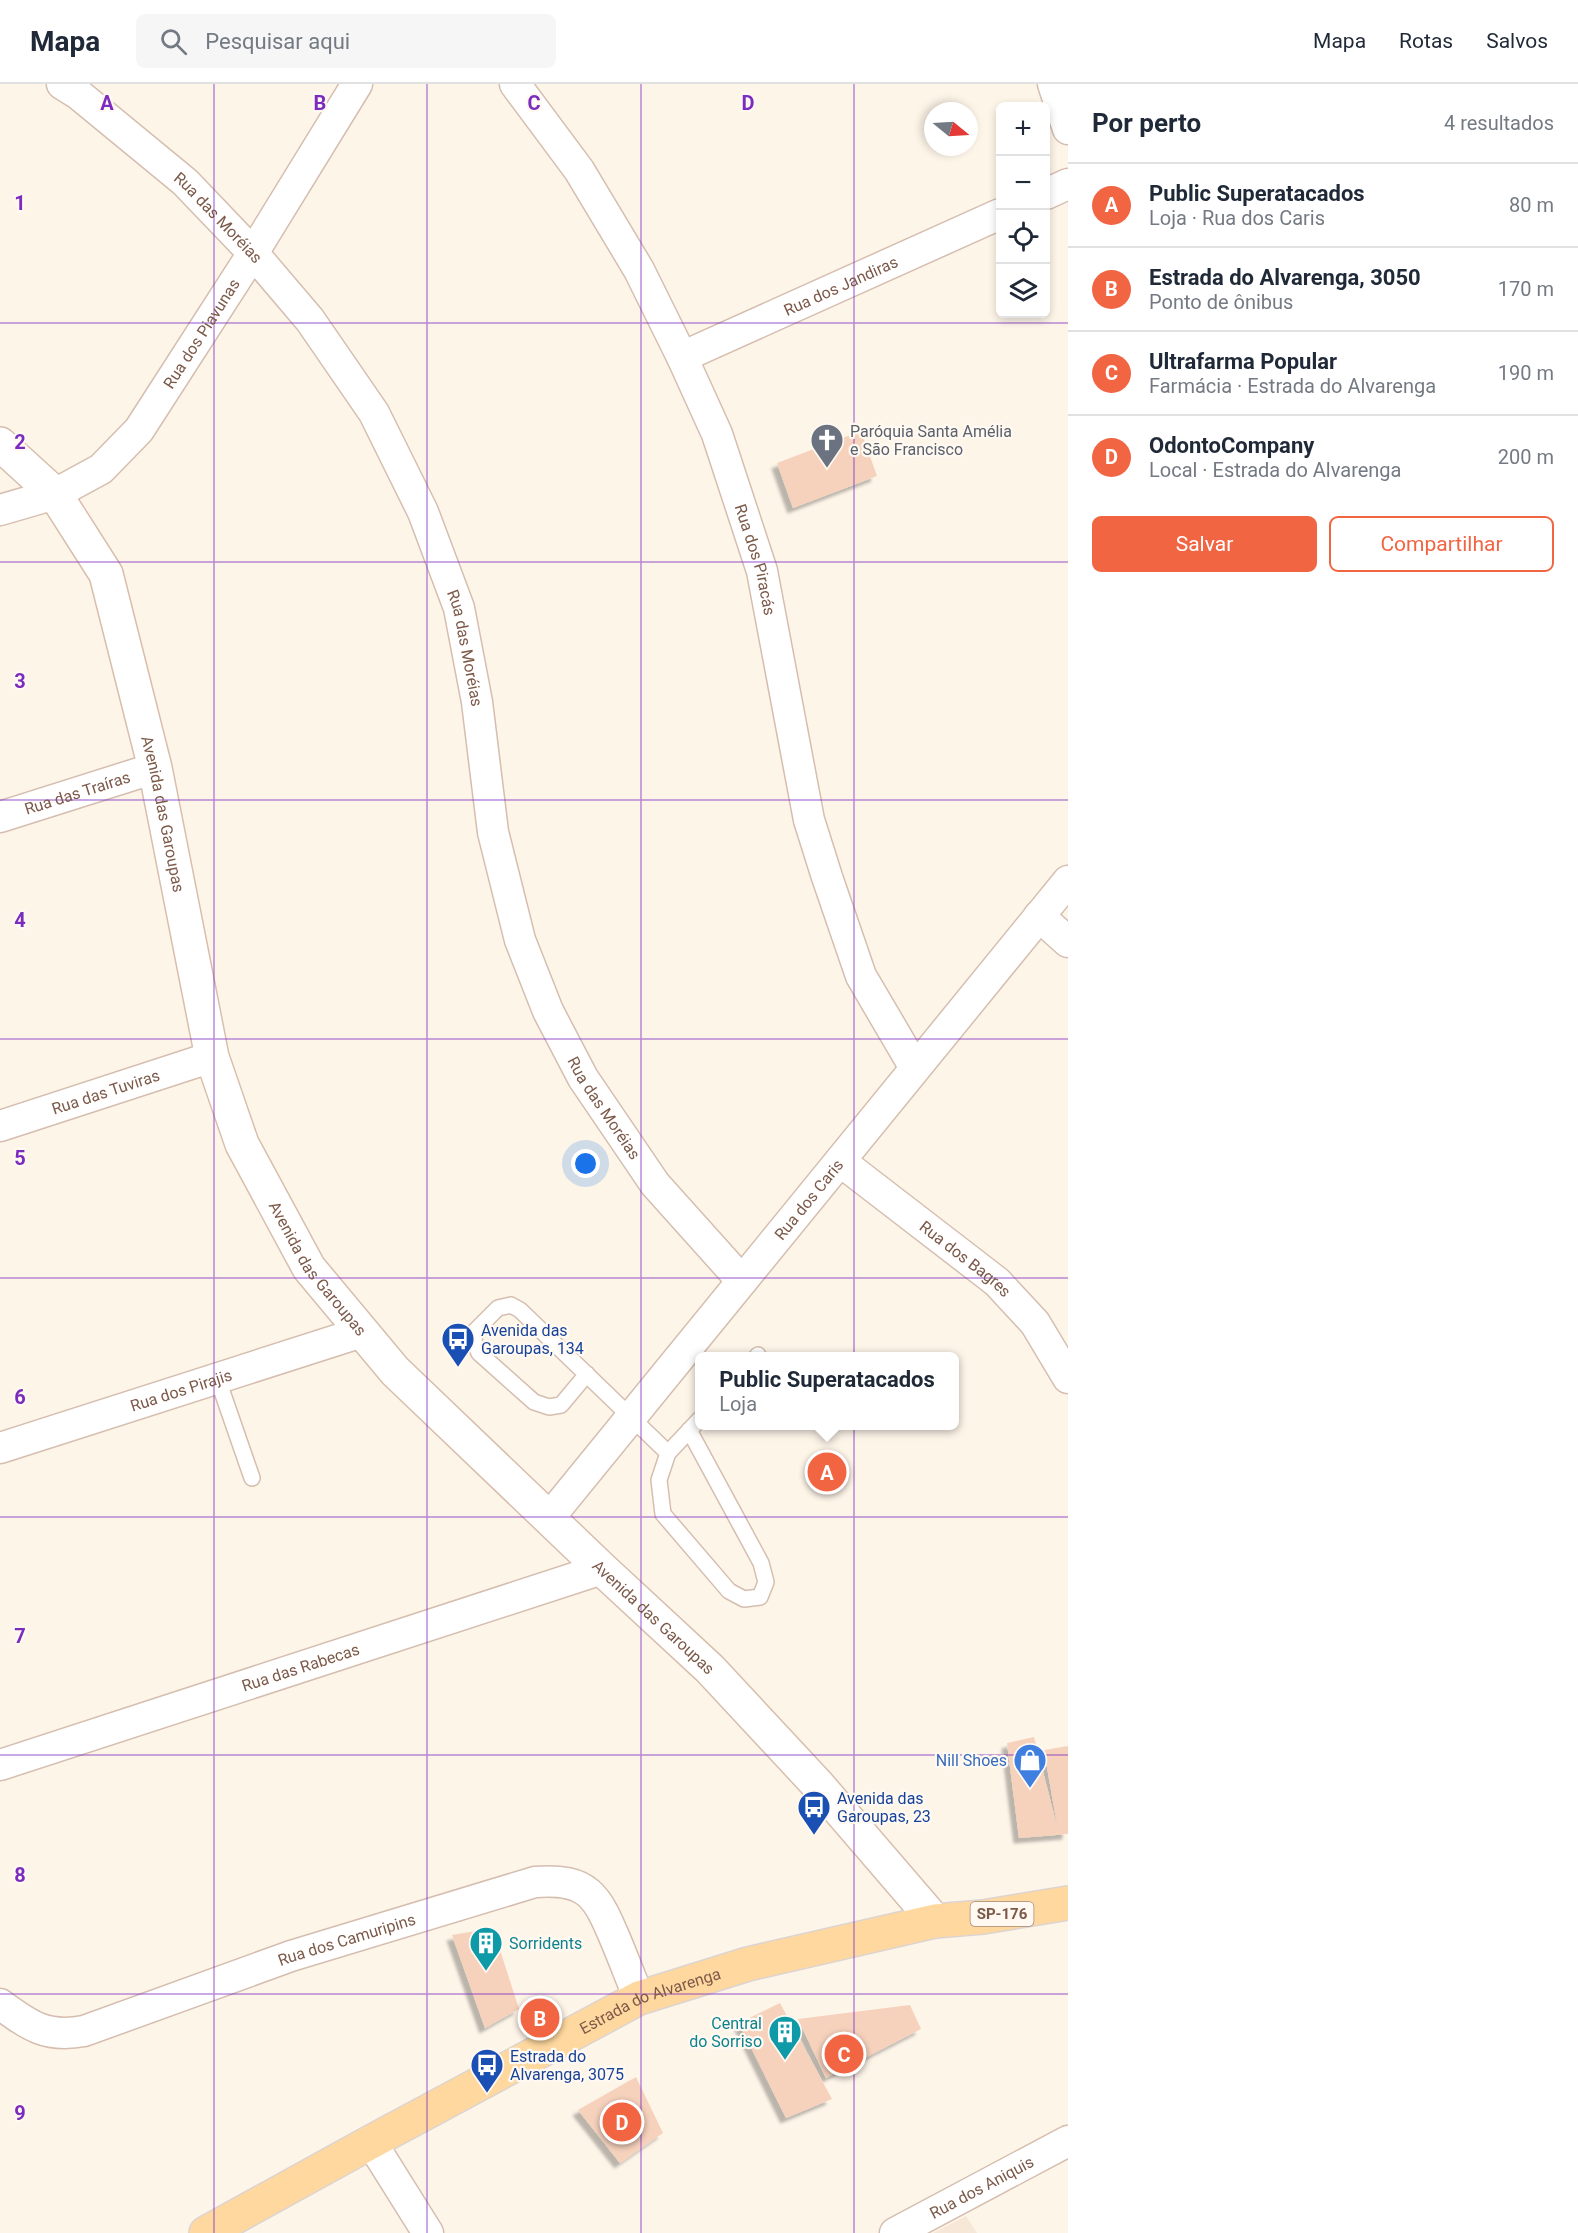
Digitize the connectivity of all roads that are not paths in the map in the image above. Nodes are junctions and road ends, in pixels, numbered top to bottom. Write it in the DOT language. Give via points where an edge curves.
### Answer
graph roads {
  1 [pos="62,84"];
  2 [pos="357,84"];
  3 [pos="515,84"];
  4 [pos="1053,84"];
  5 [pos="1068,129"];
  6 [pos="1068,184"];
  7 [pos="1050,192"];
  8 [pos="996,216"];
  9 [pos="253,254"];
  10 [pos="682,357"];
  11 [pos="0,444"];
  12 [pos="55,494"];
  13 [pos="0,510"];
  14 [pos="155,768"];
  15 [pos="0,817"];
  16 [pos="1068,880"];
  17 [pos="1039,916"];
  18 [pos="1068,942"];
  19 [pos="212,1058"];
  20 [pos="915,1068"];
  21 [pos="0,1126"];
  22 [pos="840,1161"];
  23 [pos="742,1281"];
  24 [pos="362,1332"];
  25 [pos="587,1374"];
  26 [pos="217,1377"];
  27 [pos="1068,1378"];
  28 [pos="632,1416"];
  29 [pos="694,1425"];
  30 [pos="696,1430"];
  31 [pos="0,1448"];
  32 [pos="669,1453"];
  33 [pos="252,1478"];
  34 [pos="549,1518"];
  35 [pos="602,1569"];
  36 [pos="0,1765"];
  37 [pos="1068,1903"];
  38 [pos="935,1921"];
  39 [pos="639,1998"];
  40 [pos="0,2004"];
  41 [pos="1068,2141"];
  42 [pos="370,2142"];
  43 [pos="210,2232"];
  44 [pos="428,2233"];
  45 [pos="895,2233"];
  1 -- 9 [label="street, Rua das Moréias" via="185,182"];
  2 -- 9 [label="street, Rua dos Piavunas"];
  3 -- 10 [label="street, Rua dos Piracás" via="579,170 639,270"];
  4 -- 5 [label="street"];
  6 -- 7 [label="street"];
  8 -- 10 [label="street, Rua dos Jandiras"];
  9 -- 12 [label="street, Rua dos Piavunas" via="139,430 101,469"];
  9 -- 23 [label="street, Rua das Moréias" via="310,320 374,413 423,512 459,608 477,702 493,832 520,940 548,1011 583,1078 655,1184"];
  10 -- 20 [label="street, Rua dos Piracás" via="717,434 762,571 809,820 827,877 861,976"];
  11 -- 12 [label="street, Avenida das Garoupas"];
  12 -- 13 [label="street, Rua dos Piavunas"];
  12 -- 14 [label="street, Avenida das Garoupas" via="106,574"];
  14 -- 15 [label="street, Rua das Traíras"];
  14 -- 19 [label="street, Avenida das Garoupas"];
  16 -- 17 [label="street, Rua dos Caris"];
  17 -- 18 [label="street"];
  17 -- 20 [label="street, Rua dos Caris"];
  19 -- 21 [label="street, Rua das Tuviras"];
  19 -- 24 [label="street, Avenida das Garoupas" via="242,1144 309,1268"];
  20 -- 22 [label="street, Rua dos Caris"];
  22 -- 23 [label="street, Rua dos Caris"];
  22 -- 27 [label="street, Rua dos Bagres" via="997,1282 1035,1323"];
  23 -- 28 [label="street, Rua dos Caris"];
  24 -- 26 [label="street, Rua dos Pirajis"];
  24 -- 34 [label="street, Avenida das Garoupas" via="395,1371"];
  25 -- 25 [label="lane" via="511,1305 498,1308 475,1331 479,1353 534,1402 549,1407 561,1405"];
  25 -- 28 [label="lane"];
  26 -- 31 [label="street, Rua dos Pirajis"];
  26 -- 33 [label="lane"];
  28 -- 32 [label="lane"];
  28 -- 34 [label="street, Rua dos Caris"];
  29 -- 32 [label="lane"];
  30 -- 32 [label="lane" via="761,1563 766,1582 760,1597 744,1599 729,1591 663,1514 659,1480"];
  34 -- 35 [label="street, Avenida das Garoupas"];
  35 -- 36 [label="street, Rua das Rabecas"];
  35 -- 38 [label="street, Avenida das Garoupas" via="710,1669 818,1785"];
  37 -- 38 [label="main road, Estrada do Alvarenga / SP-176"];
  38 -- 39 [label="main road, Estrada do Alvarenga / SP-176" via="748,1964"];
  39 -- 40 [label="street, Rua dos Camuripins" via="602,1907 589,1893 557,1881 535,1882 291,1956 84,2031 63,2035 45,2031"];
  39 -- 42 [label="main road, Estrada do Alvarenga / SP-176"];
  41 -- 45 [label="street, Rua dos Aniquis"];
  42 -- 43 [label="main road, Estrada do Alvarenga / SP-176"];
  42 -- 44 [label="street"];
}
